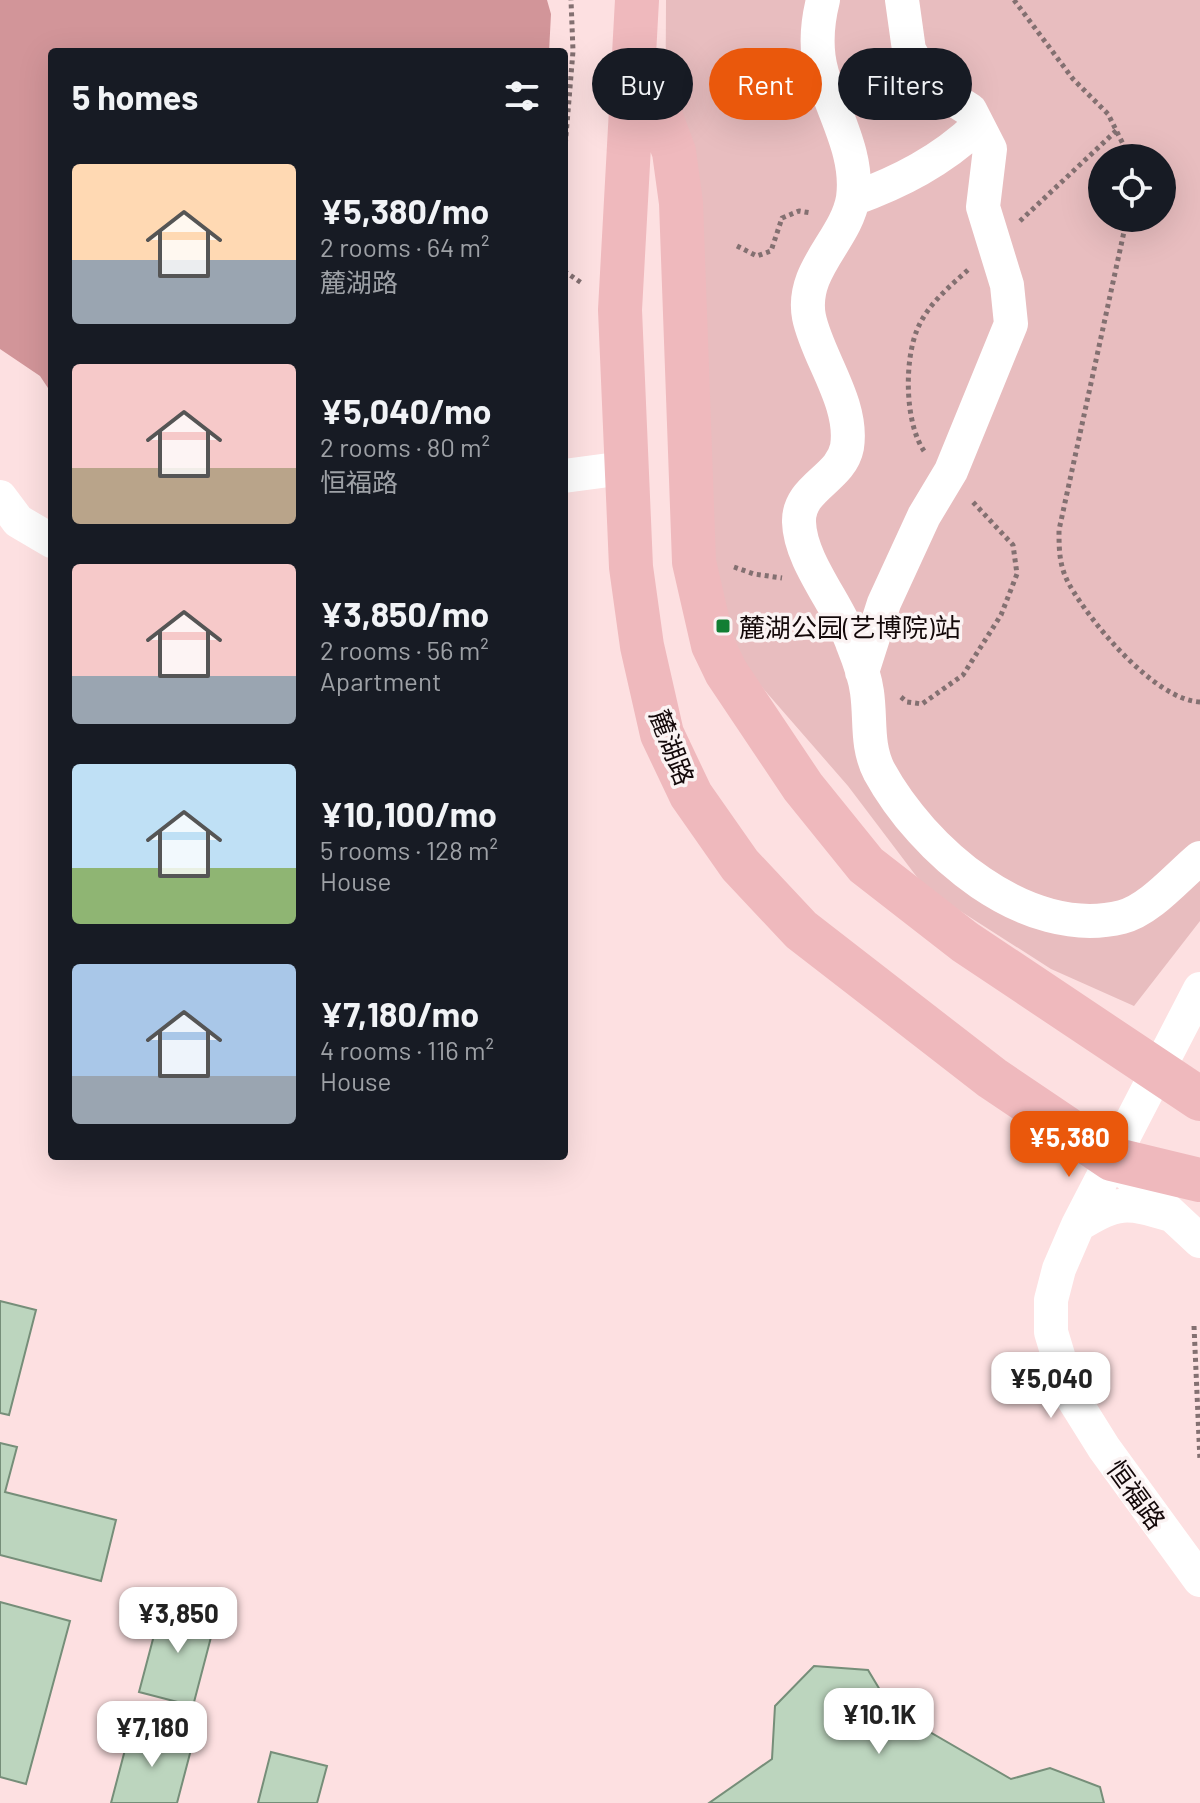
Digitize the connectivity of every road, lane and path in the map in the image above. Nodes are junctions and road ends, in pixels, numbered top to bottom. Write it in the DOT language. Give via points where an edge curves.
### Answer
graph roads {
  1 [pos="571,0"];
  2 [pos="637,0"];
  3 [pos="823,0"];
  4 [pos="902,0"];
  5 [pos="1014,0"];
  6 [pos="637,48"];
  7 [pos="568,112"];
  8 [pos="632,120"];
  9 [pos="662,120"];
  10 [pos="978,126"];
  11 [pos="1123,144"];
  12 [pos="847,211"];
  13 [pos="1124,232"];
  14 [pos="737,246"];
  15 [pos="624,468"];
  16 [pos="568,475"];
  17 [pos="0,497"];
  18 [pos="48,539"];
  19 [pos="729,565"];
  20 [pos="819,574"];
  21 [pos="1017,574"];
  22 [pos="862,672"];
  23 [pos="895,691"];
  24 [pos="1200,702"];
  25 [pos="1200,858"];
  26 [pos="1200,989"];
  27 [pos="1158,1073"];
  28 [pos="1200,1099"];
  29 [pos="1112,1159"];
  30 [pos="1200,1180"];
  31 [pos="1174,1216"];
  32 [pos="1078,1225"];
  33 [pos="1200,1241"];
  34 [pos="1194,1326"];
  35 [pos="1200,1461"];
  36 [pos="1200,1580"];
  1 -- 7 [label="path"];
  2 -- 6 [label="main road, 麓湖路"];
  3 -- 12 [label="street" via="817,34 821,73 851,160"];
  4 -- 10 [label="street" via="909,50 920,69 970,110"];
  5 -- 11 [label="path" via="1073,79 1108,114"];
  8 -- 15 [label="main road, 麓湖路" via="620,310"];
  9 -- 27 [label="main road, 麓湖路" via="674,152 681,203 694,562 713,645 726,672 803,787 866,865 965,942"];
  10 -- 12 [label="street" via="948,154"];
  10 -- 22 [label="street" via="990,149 983,207 1007,285 1011,324 951,471 884,603"];
  12 -- 14 [label="path" via="799,211 782,218 771,251 757,256"];
  12 -- 20 [label="street" via="813,275 809,316 835,380 847,447 835,469 800,506 803,549"];
  13 -- 24 [label="path" via="1059,530 1059,558 1069,584 1099,626 1153,682 1184,701"];
  15 -- 16 [label="street"];
  15 -- 29 [label="main road, 麓湖路" via="642,646 662,734 691,795 732,854 768,897 838,962 992,1078"];
  17 -- 18 [label="street" via="18,521"];
  19 -- 20 [label="path" via="794,580"];
  20 -- 22 [label="street" via="845,622"];
  21 -- 23 [label="path" via="1001,615 963,675 922,704 907,702"];
  22 -- 25 [label="street" via="868,737 879,770 944,855 1027,910 1092,922 1125,917"];
  26 -- 27 [label="street, 恒福路"];
  27 -- 28 [label="main road, 麓湖路"];
  27 -- 29 [label="street, 恒福路"];
  29 -- 30 [label="main road, 麓湖路"];
  29 -- 31 [label="street"];
  29 -- 32 [label="street, 恒福路"];
  31 -- 32 [label="street" via="1141,1206 1111,1205"];
  31 -- 33 [label="street"];
  32 -- 36 [label="street, 恒福路" via="1051,1300 1051,1332 1069,1392"];
  34 -- 35 [label="path"];
}
